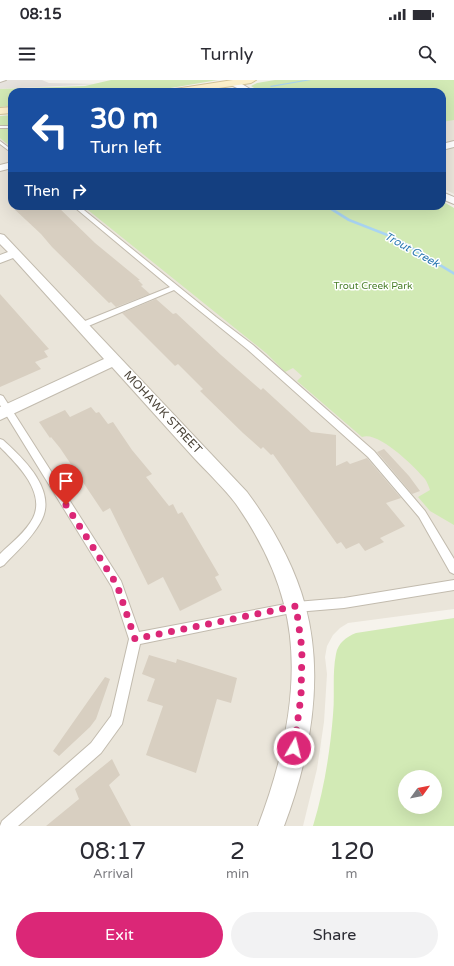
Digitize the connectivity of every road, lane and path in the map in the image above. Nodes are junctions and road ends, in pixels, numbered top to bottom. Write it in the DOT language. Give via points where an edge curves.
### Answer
graph roads {
  1 [pos="4,80"];
  2 [pos="251,80"];
  3 [pos="0,81"];
  4 [pos="231,81"];
  5 [pos="195,88"];
  6 [pos="244,88"];
  7 [pos="0,142"];
  8 [pos="8,149"];
  9 [pos="81,210"];
  10 [pos="0,237"];
  11 [pos="15,254"];
  12 [pos="0,259"];
  13 [pos="176,287"];
  14 [pos="83,325"];
  15 [pos="115,360"];
  16 [pos="3,407"];
  17 [pos="0,442"];
  18 [pos="0,562"];
  19 [pos="454,569"];
  20 [pos="454,585"];
  21 [pos="296,606"];
  22 [pos="135,639"];
  23 [pos="7,826"];
  24 [pos="271,826"];
  1 -- 3 [label="lane"];
  2 -- 4 [label="main road"];
  4 -- 5 [label="main road"];
  4 -- 6 [label="street"];
  7 -- 8 [label="lane"];
  9 -- 13 [label="lane"];
  10 -- 11 [label="street, MOHAWK STREET"];
  11 -- 12 [label="street"];
  11 -- 14 [label="street, MOHAWK STREET"];
  13 -- 14 [label="lane"];
  13 -- 19 [label="lane" via="250,347 371,454 422,514"];
  14 -- 15 [label="street, MOHAWK STREET"];
  15 -- 16 [label="street"];
  15 -- 21 [label="street, MOHAWK STREET" via="241,497 263,528 281,565"];
  16 -- 22 [label="lane" via="117,585"];
  17 -- 18 [label="lane" via="34,480 41,509 37,520"];
  20 -- 21 [label="lane" via="344,603"];
  21 -- 22 [label="lane"];
  21 -- 24 [label="street, MOHAWK STREET" via="302,649 301,696 292,760"];
  22 -- 23 [label="lane" via="117,719 96,748"];
}
